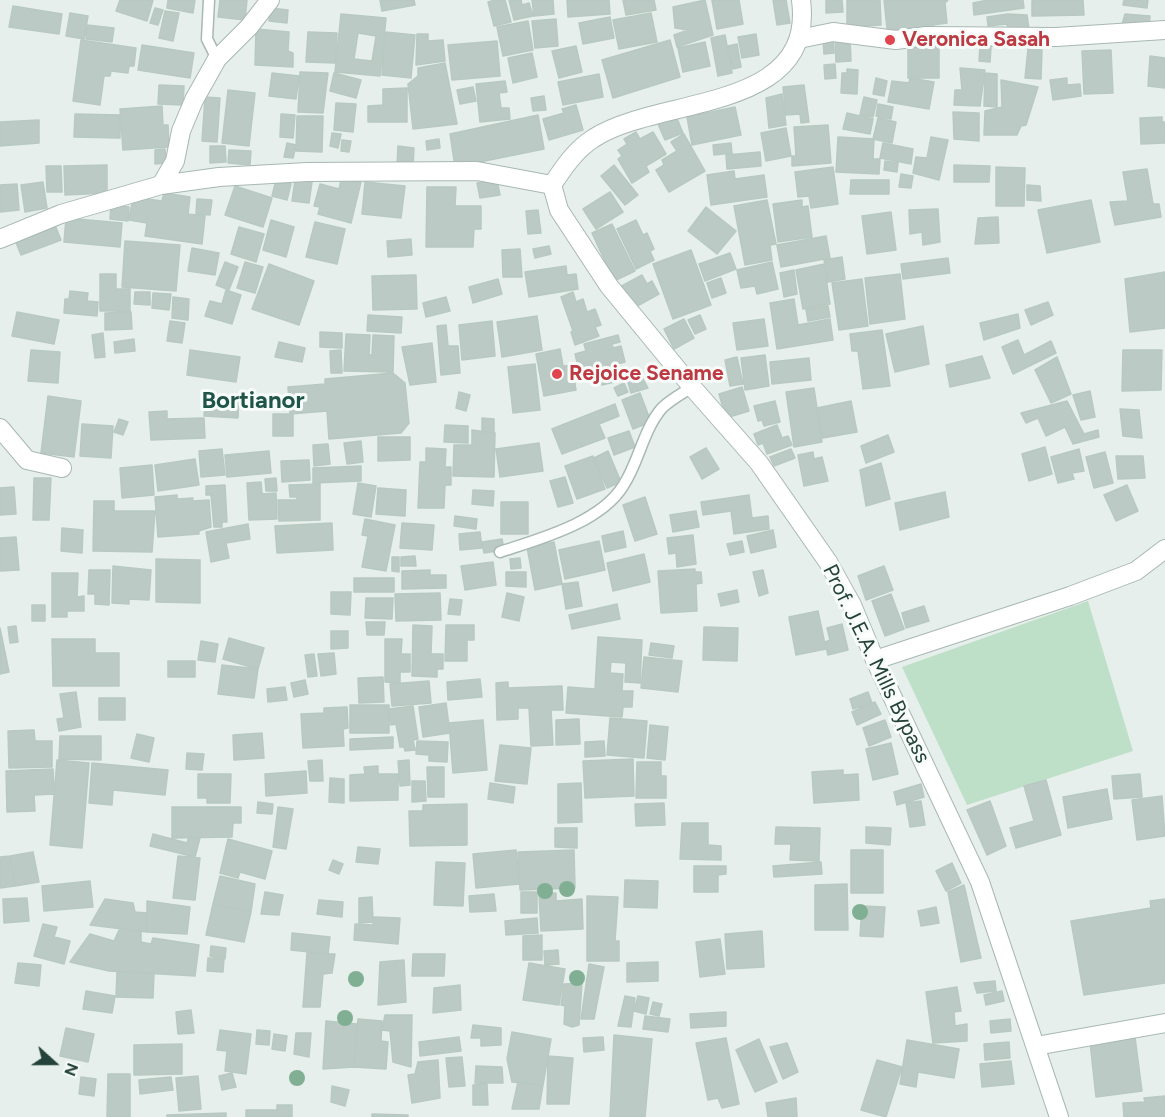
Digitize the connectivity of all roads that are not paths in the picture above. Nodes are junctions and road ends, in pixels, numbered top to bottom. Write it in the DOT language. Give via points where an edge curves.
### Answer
graph roads {
  1 [pos="209,0"];
  2 [pos="270,0"];
  3 [pos="801,0"];
  4 [pos="1165,30"];
  5 [pos="799,39"];
  6 [pos="217,59"];
  7 [pos="161,185"];
  8 [pos="552,185"];
  9 [pos="0,239"];
  10 [pos="692,387"];
  11 [pos="0,428"];
  12 [pos="62,468"];
  13 [pos="1165,549"];
  14 [pos="500,552"];
  15 [pos="875,660"];
  16 [pos="1165,1023"];
  17 [pos="1036,1046"];
  18 [pos="1059,1117"];
  1 -- 6 [label="lane" via="207,39"];
  2 -- 6 [label="street"];
  3 -- 5 [label="street"];
  4 -- 5 [label="street" via="896,40 833,32"];
  5 -- 8 [label="street" via="775,72 760,83 735,94 625,123 594,138 570,159"];
  6 -- 7 [label="street" via="194,100 181,131 175,160"];
  7 -- 8 [label="street" via="306,172 477,171"];
  7 -- 9 [label="street" via="61,214"];
  8 -- 10 [label="street, Prof. J.E.A. Mills Bypass" via="559,210 586,253"];
  10 -- 14 [label="lane" via="662,408 622,488 603,505 563,531"];
  10 -- 15 [label="street, Prof. J.E.A. Mills Bypass" via="759,463 828,562 852,605"];
  11 -- 12 [label="street" via="27,460"];
  13 -- 15 [label="street" via="1136,571 1103,584"];
  15 -- 17 [label="street, Prof. J.E.A. Mills Bypass" via="980,882"];
  16 -- 17 [label="street"];
  17 -- 18 [label="street, Prof. J.E.A. Mills Bypass"];
}
